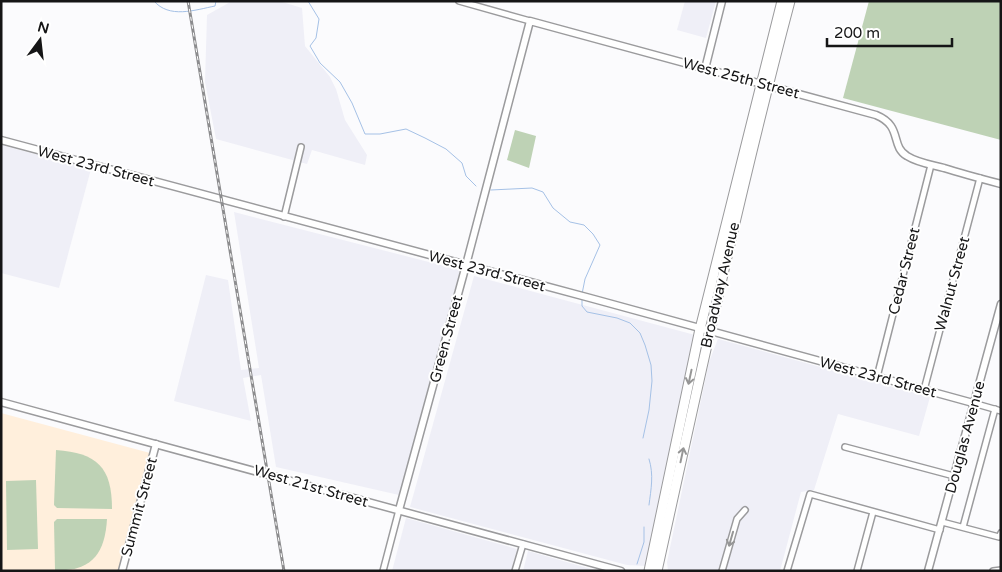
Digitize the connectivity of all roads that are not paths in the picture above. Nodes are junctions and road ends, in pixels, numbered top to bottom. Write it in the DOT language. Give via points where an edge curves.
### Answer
graph roads {
  1 [pos="459,1"];
  2 [pos="722,1"];
  3 [pos="782,1"];
  4 [pos="790,1"];
  5 [pos="530,21"];
  6 [pos="705,69"];
  7 [pos="764,84"];
  8 [pos="1,140"];
  9 [pos="301,147"];
  10 [pos="931,165"];
  11 [pos="980,178"];
  12 [pos="1001,184"];
  13 [pos="284,217"];
  14 [pos="466,266"];
  15 [pos="1001,304"];
  16 [pos="998,325"];
  17 [pos="705,330"];
  18 [pos="878,377"];
  19 [pos="924,390"];
  20 [pos="1,402"];
  21 [pos="973,403"];
  22 [pos="998,410"];
  23 [pos="156,444"];
  24 [pos="845,448"];
  25 [pos="954,476"];
  26 [pos="399,510"];
  27 [pos="745,510"];
  28 [pos="874,512"];
  29 [pos="942,522"];
  30 [pos="963,527"];
  31 [pos="940,530"];
  32 [pos="1001,533"];
  33 [pos="523,544"];
  34 [pos="1001,570"];
  35 [pos="122,571"];
  36 [pos="383,571"];
  37 [pos="515,571"];
  38 [pos="621,571"];
  39 [pos="650,571"];
  40 [pos="657,571"];
  41 [pos="722,571"];
  42 [pos="787,571"];
  43 [pos="857,571"];
  44 [pos="928,571"];
  45 [pos="994,571"];
  1 -- 5 [label="street, West 25th Street"];
  2 -- 6 [label="street"];
  3 -- 7 [label="highway, Broadway Avenue"];
  4 -- 7 [label="highway, Broadway Avenue"];
  5 -- 6 [label="street, West 25th Street"];
  5 -- 14 [label="street, Green Street"];
  6 -- 7 [label="street, West 25th Street"];
  7 -- 10 [label="street, West 25th Street" via="882,117 892,126 904,154"];
  7 -- 17 [label="highway, Broadway Avenue"];
  8 -- 13 [label="street, West 23rd Street"];
  9 -- 13 [label="street"];
  10 -- 11 [label="street, West 25th Street"];
  10 -- 18 [label="street, Cedar Street"];
  11 -- 12 [label="street, West 25th Street"];
  11 -- 19 [label="street, Walnut Street"];
  13 -- 14 [label="street, West 23rd Street"];
  14 -- 17 [label="street, West 23rd Street"];
  14 -- 26 [label="street, Green Street"];
  15 -- 16 [label="street, Douglas Avenue"];
  16 -- 21 [label="street, Douglas Avenue"];
  17 -- 18 [label="street, West 23rd Street"];
  17 -- 39 [label="highway, Broadway Avenue, one-way"];
  40 -- 17 [label="highway, Broadway Avenue, one-way"];
  18 -- 19 [label="street, West 23rd Street"];
  19 -- 21 [label="street, West 23rd Street"];
  20 -- 23 [label="street, West 21st Street"];
  21 -- 22 [label="street"];
  21 -- 25 [label="street, Douglas Avenue"];
  22 -- 30 [label="street"];
  23 -- 26 [label="street, West 21st Street"];
  23 -- 35 [label="street, Summit Street"];
  24 -- 25 [label="street"];
  25 -- 29 [label="street, Douglas Avenue"];
  26 -- 33 [label="street, West 21st Street"];
  26 -- 36 [label="street, Green Street"];
  27 -- 41 [label="street, one-way" via="737,519"];
  28 -- 31 [label="street"];
  28 -- 42 [label="street" via="810,494"];
  28 -- 43 [label="street"];
  29 -- 30 [label="street"];
  29 -- 31 [label="street, Douglas Avenue"];
  30 -- 32 [label="street" via="1000,538"];
  31 -- 44 [label="street, Douglas Avenue"];
  33 -- 37 [label="street"];
  33 -- 38 [label="street, West 21st Street"];
  34 -- 45 [label="street"];
}
